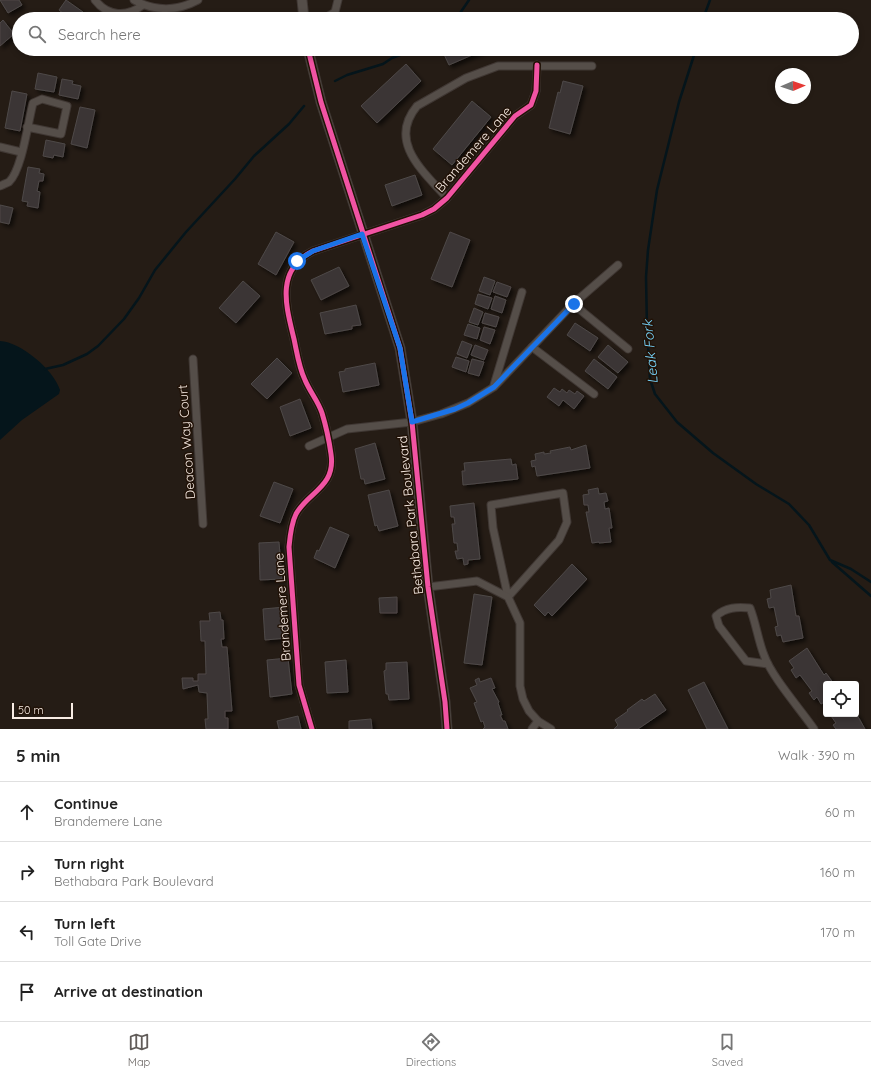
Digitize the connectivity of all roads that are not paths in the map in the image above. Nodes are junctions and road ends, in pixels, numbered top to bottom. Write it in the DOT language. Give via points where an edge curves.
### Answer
graph roads {
  1 [pos="95,0"];
  2 [pos="134,0"];
  3 [pos="198,0"];
  4 [pos="302,0"];
  5 [pos="338,0"];
  6 [pos="143,5"];
  7 [pos="111,12"];
  8 [pos="128,12"];
  9 [pos="303,12"];
  10 [pos="336,12"];
  11 [pos="310,56"];
  12 [pos="537,65"];
  13 [pos="592,66"];
  14 [pos="27,127"];
  15 [pos="0,147"];
  16 [pos="22,152"];
  17 [pos="0,186"];
  18 [pos="447,198"];
  19 [pos="362,234"];
  20 [pos="618,265"];
  21 [pos="522,292"];
  22 [pos="574,304"];
  23 [pos="532,347"];
  24 [pos="628,349"];
  25 [pos="193,359"];
  26 [pos="494,387"];
  27 [pos="594,394"];
  28 [pos="412,422"];
  29 [pos="328,437"];
  30 [pos="309,446"];
  31 [pos="203,524"];
  32 [pos="428,587"];
  33 [pos="508,597"];
  34 [pos="768,664"];
  35 [pos="538,721"];
  36 [pos="312,729"];
  37 [pos="447,729"];
  38 [pos="532,729"];
  39 [pos="551,729"];
  40 [pos="814,729"];
  1 -- 7 [label="street" via="106,11"];
  2 -- 6 [label="street"];
  3 -- 6 [label="street" via="171,9"];
  4 -- 9 [label="street"];
  5 -- 10 [label="street"];
  6 -- 8 [label="street"];
  11 -- 19 [label="street, Bethabara Park Boulevard"];
  12 -- 13 [label="street"];
  12 -- 18 [label="street, Brandemere Lane" via="536,91 531,105 515,116"];
  12 -- 18 [label="street" via="487,69 427,100 413,112 406,133 406,144 411,155"];
  14 -- 14 [label="street" via="33,103 42,99 67,106 61,134"];
  14 -- 16 [label="street"];
  15 -- 16 [label="street"];
  16 -- 17 [label="street" via="19,165 9,182"];
  18 -- 19 [label="street, Brandemere Lane" via="422,215"];
  19 -- 28 [label="street, Bethabara Park Boulevard" via="400,348"];
  19 -- 29 [label="street, Brandemere Lane" via="302,256 293,268 286,289 287,311 300,366 322,413"];
  20 -- 22 [label="street"];
  21 -- 26 [label="street"];
  22 -- 23 [label="street"];
  22 -- 24 [label="street"];
  23 -- 26 [label="street"];
  23 -- 27 [label="street"];
  25 -- 31 [label="street, Deacon Way Court"];
  26 -- 28 [label="street" via="455,409"];
  28 -- 29 [label="street" via="358,427"];
  28 -- 32 [label="street, Bethabara Park Boulevard"];
  29 -- 30 [label="street"];
  29 -- 36 [label="street, Brandemere Lane" via="332,455 328,478 297,514 289,547 299,685"];
  32 -- 33 [label="street" via="477,581"];
  32 -- 37 [label="street, Bethabara Park Boulevard"];
  33 -- 33 [label="street" via="559,540 567,522 563,492 491,505 493,528"];
  33 -- 35 [label="street" via="520,623 521,692 529,710"];
  34 -- 34 [label="street" via="750,608 722,610 716,616 719,626 746,661"];
  34 -- 40 [label="street"];
  35 -- 38 [label="street"];
  35 -- 39 [label="street"];
}
